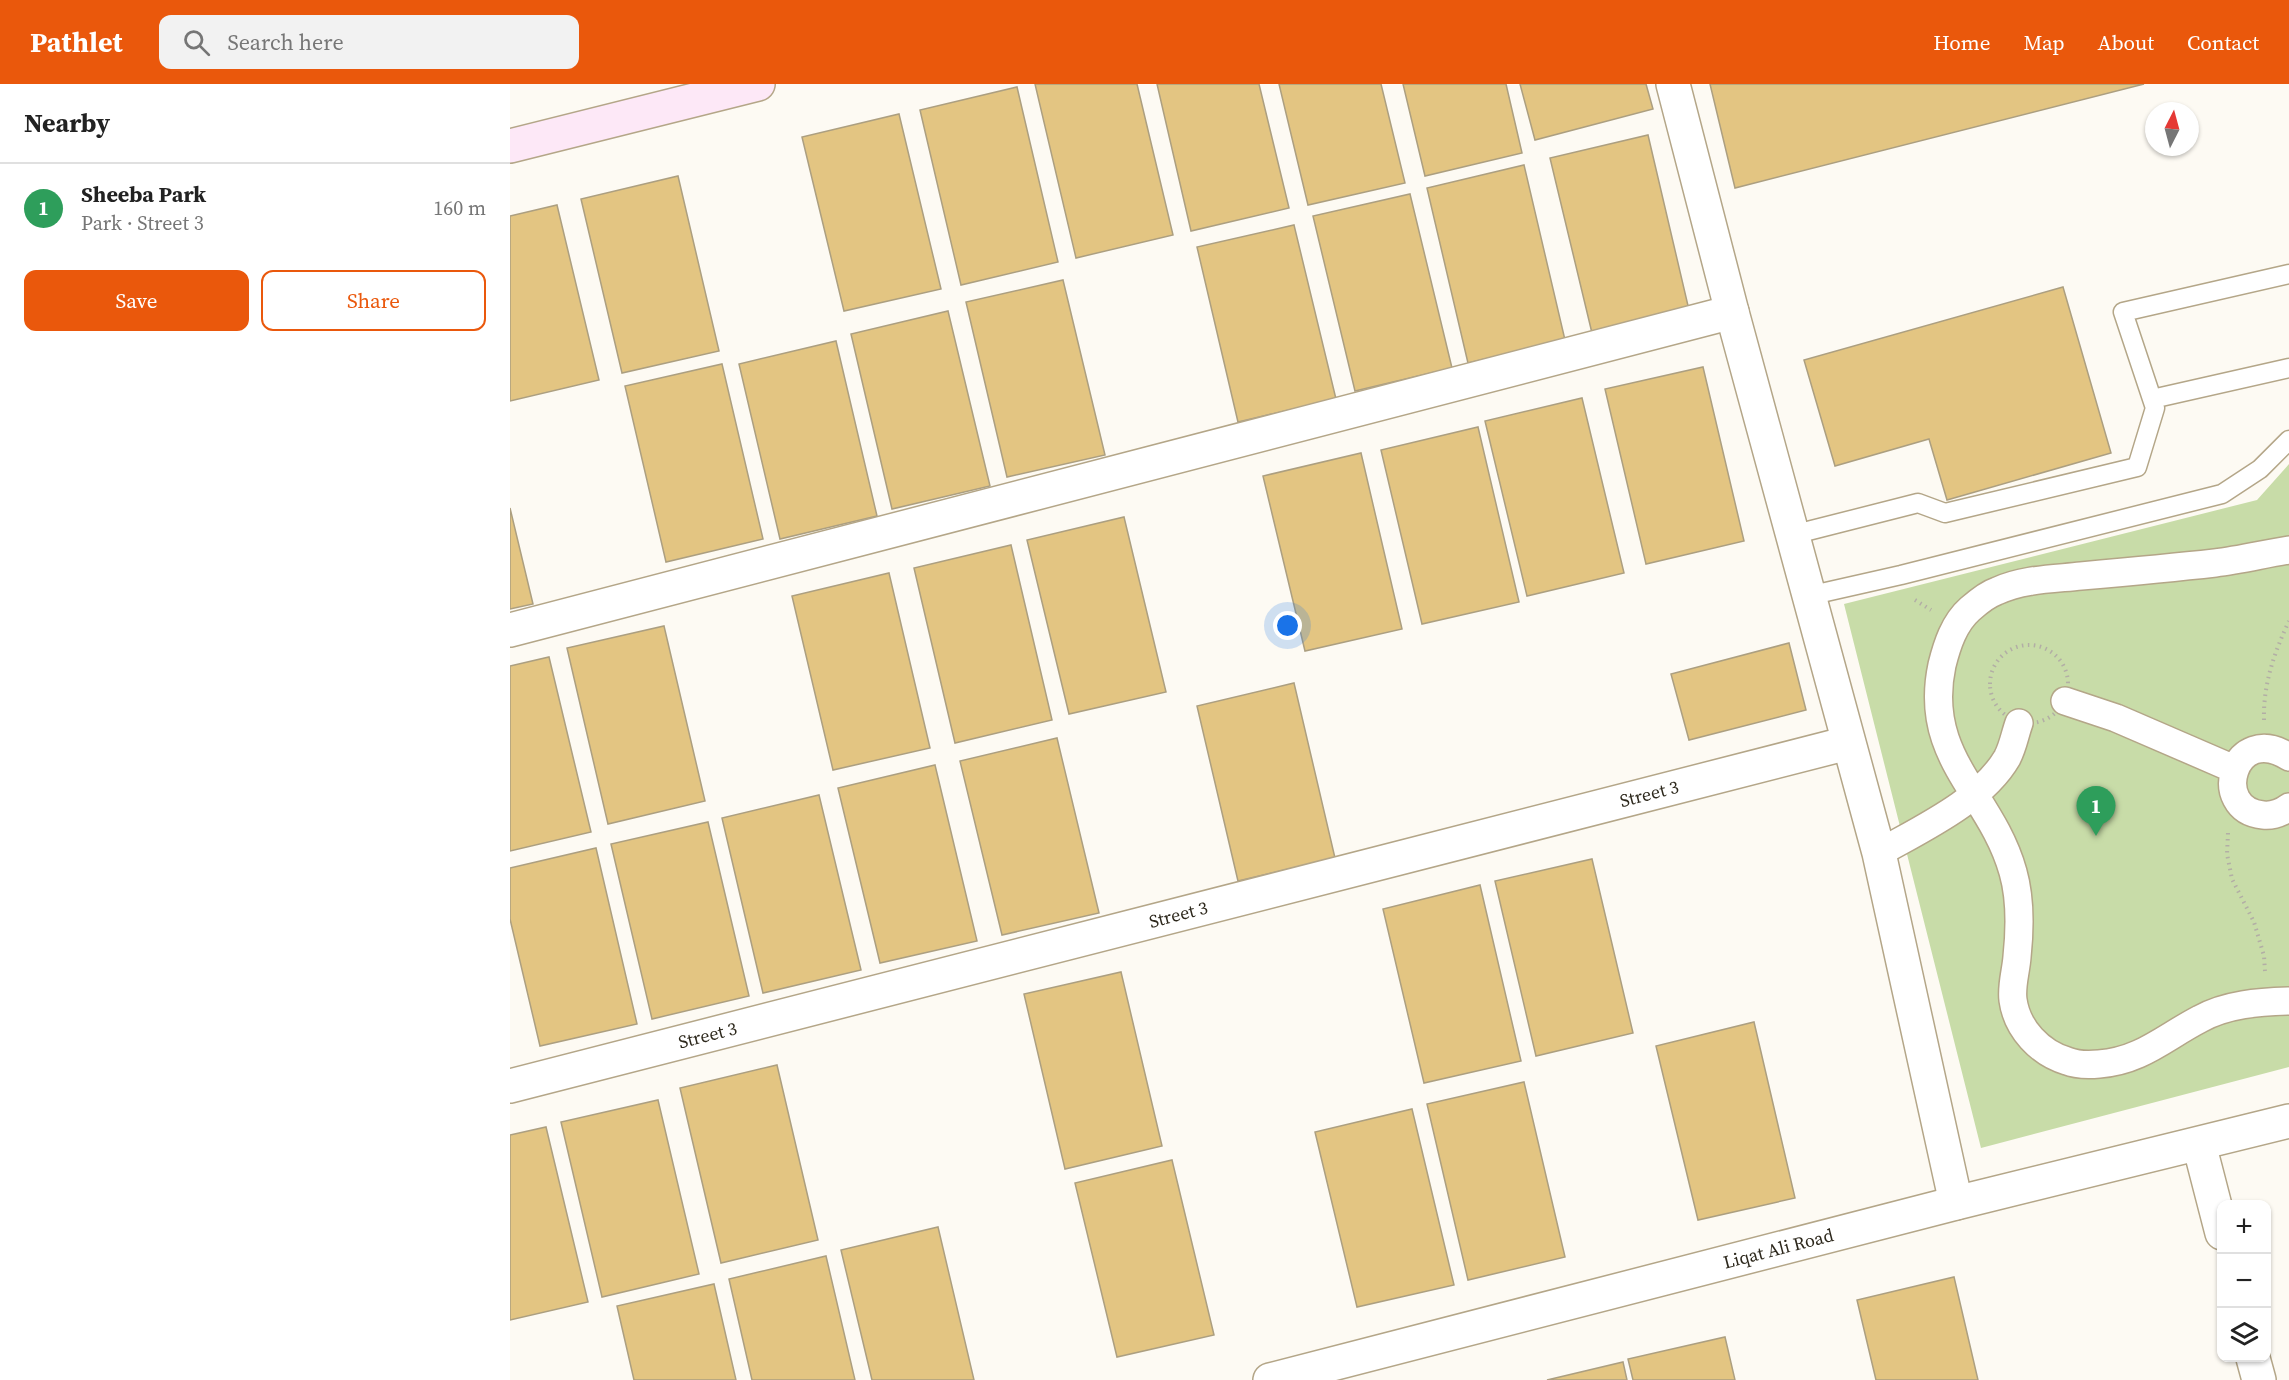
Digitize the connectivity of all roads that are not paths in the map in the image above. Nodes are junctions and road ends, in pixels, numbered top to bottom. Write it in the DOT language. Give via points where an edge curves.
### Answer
graph roads {
  1 [pos="758,84"];
  2 [pos="1673,84"];
  3 [pos="510,146"];
  4 [pos="2289,274"];
  5 [pos="1732,312"];
  6 [pos="2289,368"];
  7 [pos="2152,399"];
  8 [pos="2289,440"];
  9 [pos="1792,535"];
  10 [pos="2289,550"];
  11 [pos="1808,596"];
  12 [pos="510,630"];
  13 [pos="2065,701"];
  14 [pos="2019,723"];
  15 [pos="1848,743"];
  16 [pos="2278,752"];
  17 [pos="2234,769"];
  18 [pos="1974,795"];
  19 [pos="2289,807"];
  20 [pos="1879,853"];
  21 [pos="2278,1001"];
  22 [pos="510,1086"];
  23 [pos="2289,1121"];
  24 [pos="2199,1144"];
  25 [pos="1956,1203"];
  26 [pos="2217,1214"];
  27 [pos="2254,1362"];
  28 [pos="1338,1372"];
  29 [pos="1270,1380"];
  30 [pos="2259,1380"];
  1 -- 3 [label="main road"];
  2 -- 5 [label="street"];
  4 -- 7 [label="lane" via="2123,312"];
  5 -- 9 [label="street"];
  5 -- 12 [label="street"];
  6 -- 7 [label="lane"];
  7 -- 9 [label="lane" via="2155,408 2137,468 1945,513 1918,503"];
  8 -- 11 [label="lane" via="2260,469 2222,494"];
  9 -- 11 [label="street"];
  10 -- 18 [label="street" via="2218,562 2031,581 1996,591 1969,610 1948,641 1938,684 1941,728 1955,766"];
  11 -- 15 [label="street"];
  13 -- 17 [label="street" via="2116,718"];
  14 -- 18 [label="street" via="2007,758"];
  15 -- 20 [label="street"];
  15 -- 22 [label="street, Street 3"];
  16 -- 17 [label="street" via="2253,750"];
  17 -- 19 [label="street" via="2233,792 2247,810 2267,816"];
  18 -- 20 [label="street"];
  18 -- 21 [label="street" via="1987,812 2013,871 2019,927 2014,1004 2032,1040 2044,1051 2070,1063 2114,1063 2135,1057 2202,1018 2239,1005"];
  20 -- 25 [label="street"];
  23 -- 24 [label="street, Liqat Ali Road"];
  24 -- 25 [label="street, Liqat Ali Road"];
  24 -- 26 [label="street"];
  25 -- 28 [label="street, Liqat Ali Road"];
  27 -- 30 [label="street"];
  28 -- 29 [label="street, Liqat Ali Road"];
}
